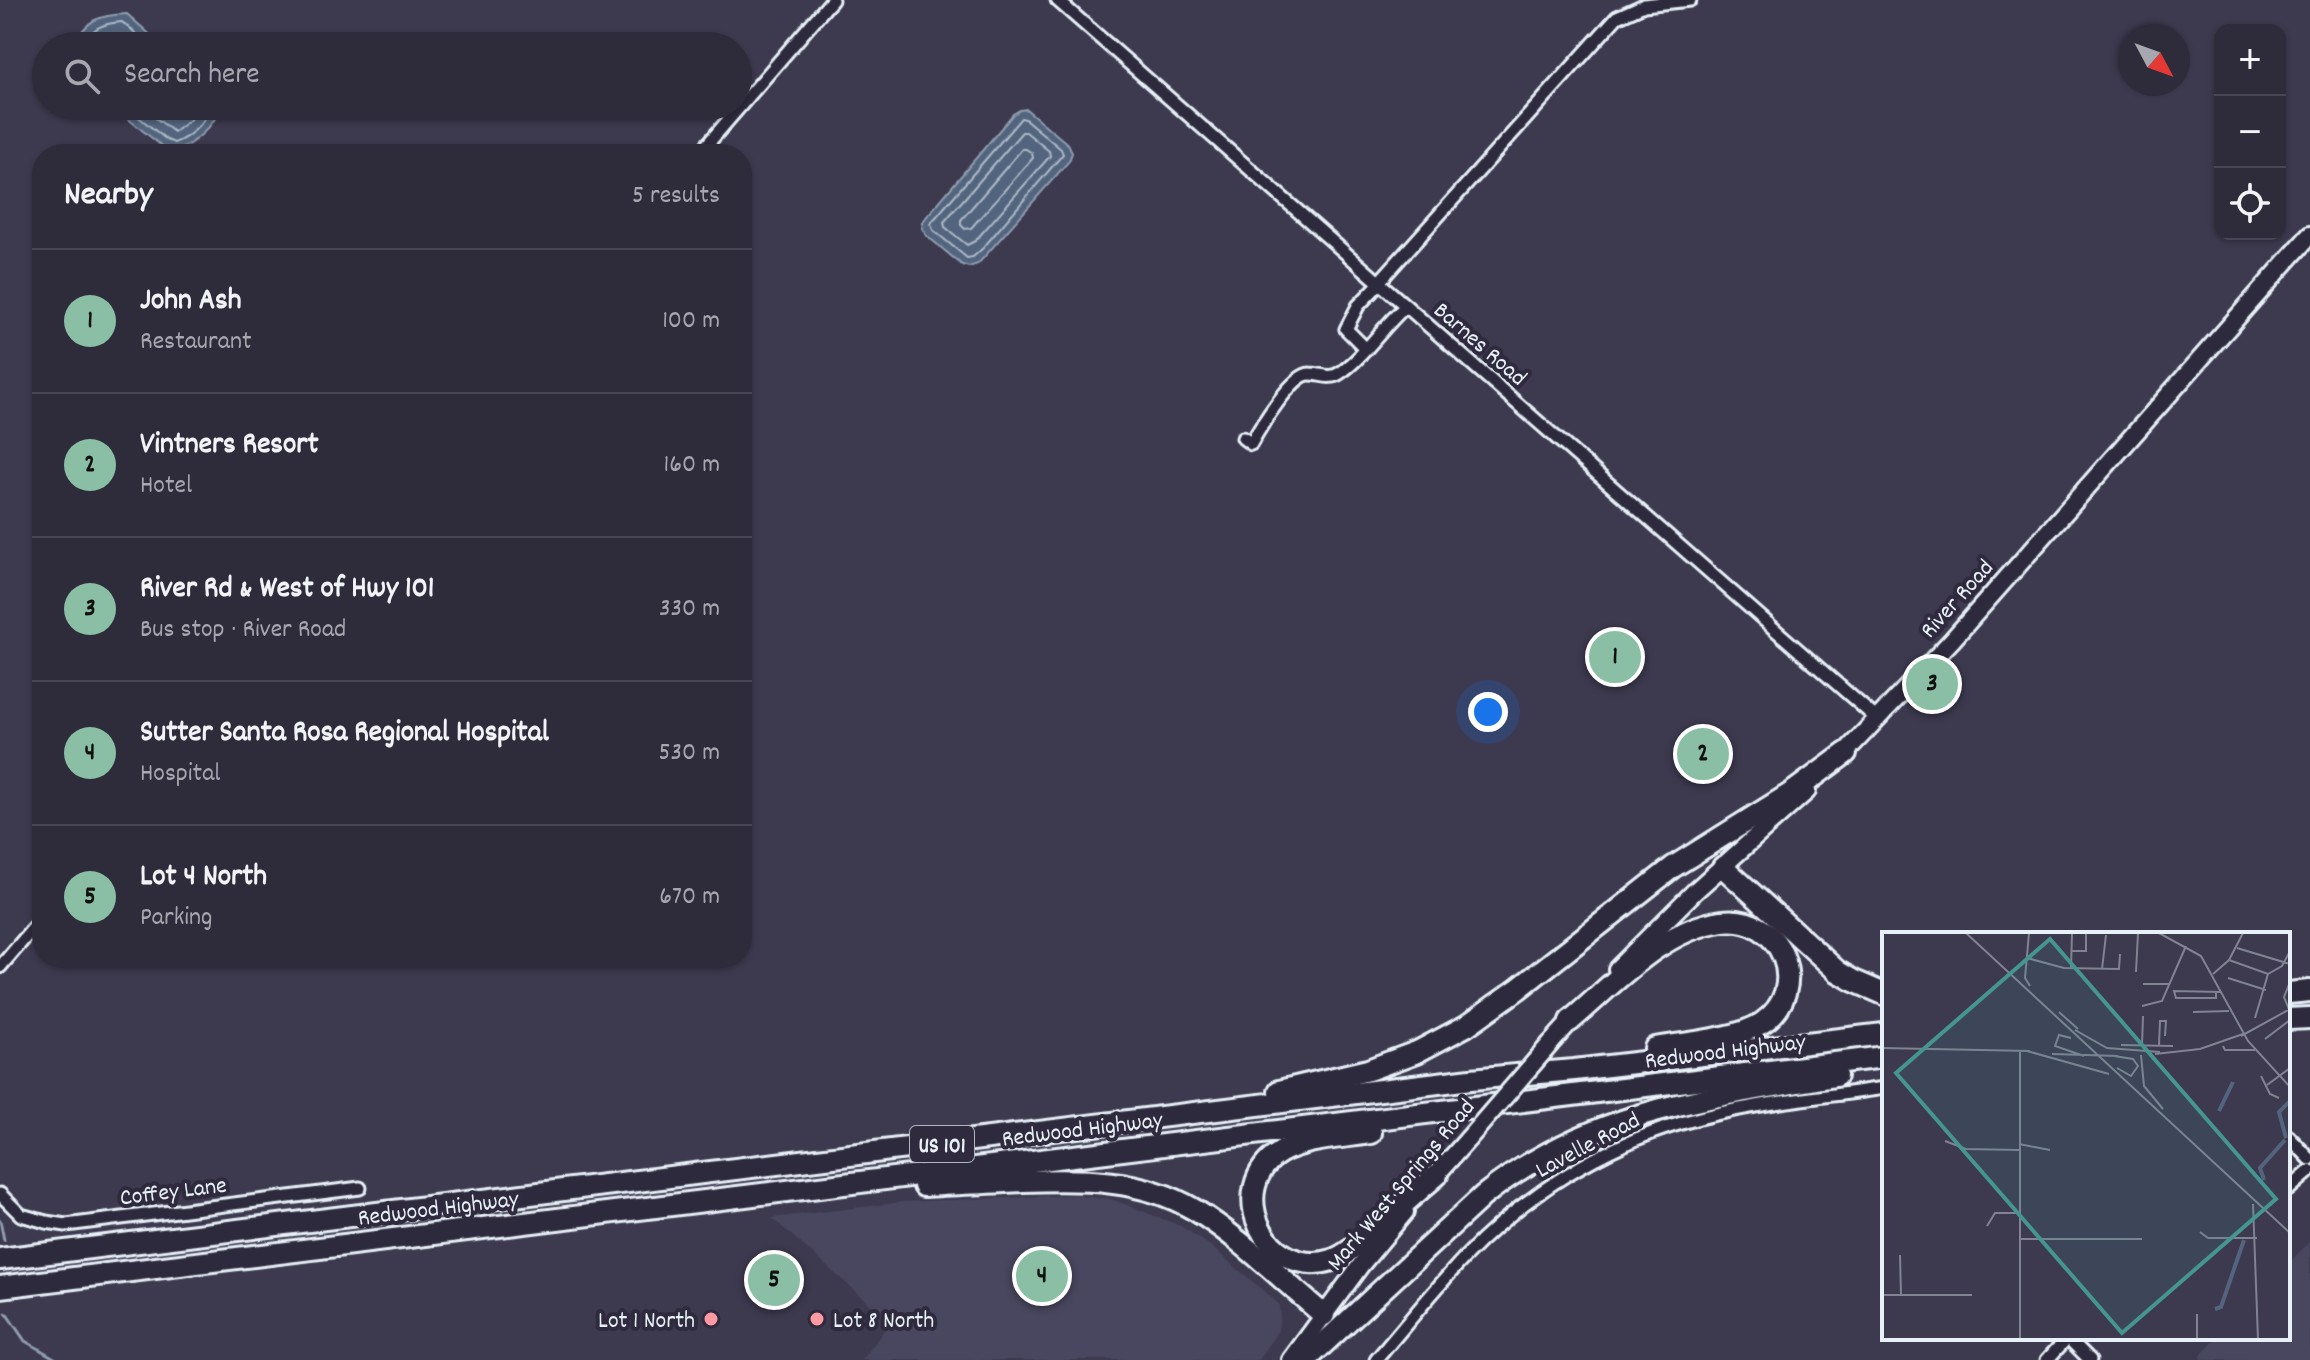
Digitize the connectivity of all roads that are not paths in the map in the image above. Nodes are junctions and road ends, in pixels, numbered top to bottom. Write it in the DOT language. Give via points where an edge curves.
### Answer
graph roads {
  1 [pos="832,0"];
  2 [pos="1690,0"];
  3 [pos="1060,1"];
  4 [pos="752,93"];
  5 [pos="728,120"];
  6 [pos="708,144"];
  7 [pos="2310,235"];
  8 [pos="1380,283"];
  9 [pos="1406,306"];
  10 [pos="1365,348"];
  11 [pos="1243,438"];
  12 [pos="1877,719"];
  13 [pos="1846,753"];
  14 [pos="1723,867"];
  15 [pos="32,930"];
  16 [pos="0,967"];
  17 [pos="2310,991"];
  18 [pos="1882,993"];
  19 [pos="2290,993"];
  20 [pos="2310,1018"];
  21 [pos="2290,1019"];
  22 [pos="1570,1021"];
  23 [pos="1882,1034"];
  24 [pos="1551,1043"];
  25 [pos="1882,1059"];
  26 [pos="1882,1060"];
  27 [pos="1574,1070"];
  28 [pos="1882,1088"];
  29 [pos="1447,1111"];
  30 [pos="1163,1117"];
  31 [pos="2290,1138"];
  32 [pos="2310,1159"];
  33 [pos="2310,1171"];
  34 [pos="1437,1175"];
  35 [pos="832,1185"];
  36 [pos="360,1188"];
  37 [pos="2290,1188"];
  38 [pos="0,1194"];
  39 [pos="0,1259"];
  40 [pos="0,1287"];
  41 [pos="1324,1315"];
  42 [pos="2065,1340"];
  43 [pos="2069,1340"];
  44 [pos="1291,1360"];
  45 [pos="1306,1360"];
  46 [pos="1376,1360"];
  47 [pos="2047,1360"];
  48 [pos="2090,1360"];
  1 -- 4 [label="street"];
  2 -- 8 [label="street" via="1644,5 1617,17"];
  3 -- 8 [label="street, Barnes Road"];
  5 -- 6 [label="street"];
  7 -- 12 [label="main road, River Road"];
  8 -- 9 [label="street, Barnes Road"];
  8 -- 10 [label="street" via="1358,306 1346,329"];
  9 -- 10 [label="street"];
  9 -- 12 [label="street, Barnes Road"];
  10 -- 11 [label="street" via="1337,376 1301,376 1268,412 1251,444"];
  12 -- 13 [label="main road, River Road"];
  13 -- 14 [label="main road, River Road"];
  13 -- 30 [label="highway" via="1673,867 1450,1036 1368,1070"];
  14 -- 18 [label="highway" via="1830,966"];
  14 -- 22 [label="main road, River Road"];
  15 -- 16 [label="street"];
  17 -- 19 [label="highway"];
  20 -- 21 [label="highway"];
  22 -- 24 [label="main road, River Road"];
  22 -- 27 [label="highway" via="1654,951 1711,924 1739,921 1761,929 1774,940 1786,965 1784,997 1755,1027"];
  23 -- 27 [label="highway, Redwood Highway / US 101"];
  24 -- 34 [label="main road, Mark West Springs Road, bridge"];
  25 -- 29 [label="highway, Redwood Highway / US 101"];
  26 -- 45 [label="highway" via="1843,1075 1722,1094 1645,1113 1553,1148 1483,1196"];
  27 -- 30 [label="highway, Redwood Highway / US 101"];
  28 -- 46 [label="street, Lavelle Road" via="1709,1116 1659,1130 1596,1158 1541,1192 1481,1241"];
  29 -- 34 [label="highway" via="1398,1129 1303,1144 1279,1154 1257,1184 1255,1218 1283,1254 1303,1261 1331,1260 1350,1250"];
  29 -- 35 [label="highway, Redwood Highway / US 101"];
  30 -- 39 [label="highway, Redwood Highway / US 101"];
  31 -- 32 [label="street"];
  33 -- 37 [label="street"];
  34 -- 41 [label="main road, Mark West Springs Road"];
  35 -- 40 [label="highway, Redwood Highway / US 101"];
  35 -- 41 [label="highway" via="1078,1179 1124,1184 1184,1204 1211,1221"];
  36 -- 38 [label="street, Coffey Lane" via="66,1225 21,1215"];
  41 -- 44 [label="main road, Mark West Springs Road"];
  42 -- 47 [label="street"];
  43 -- 48 [label="street"];
}
